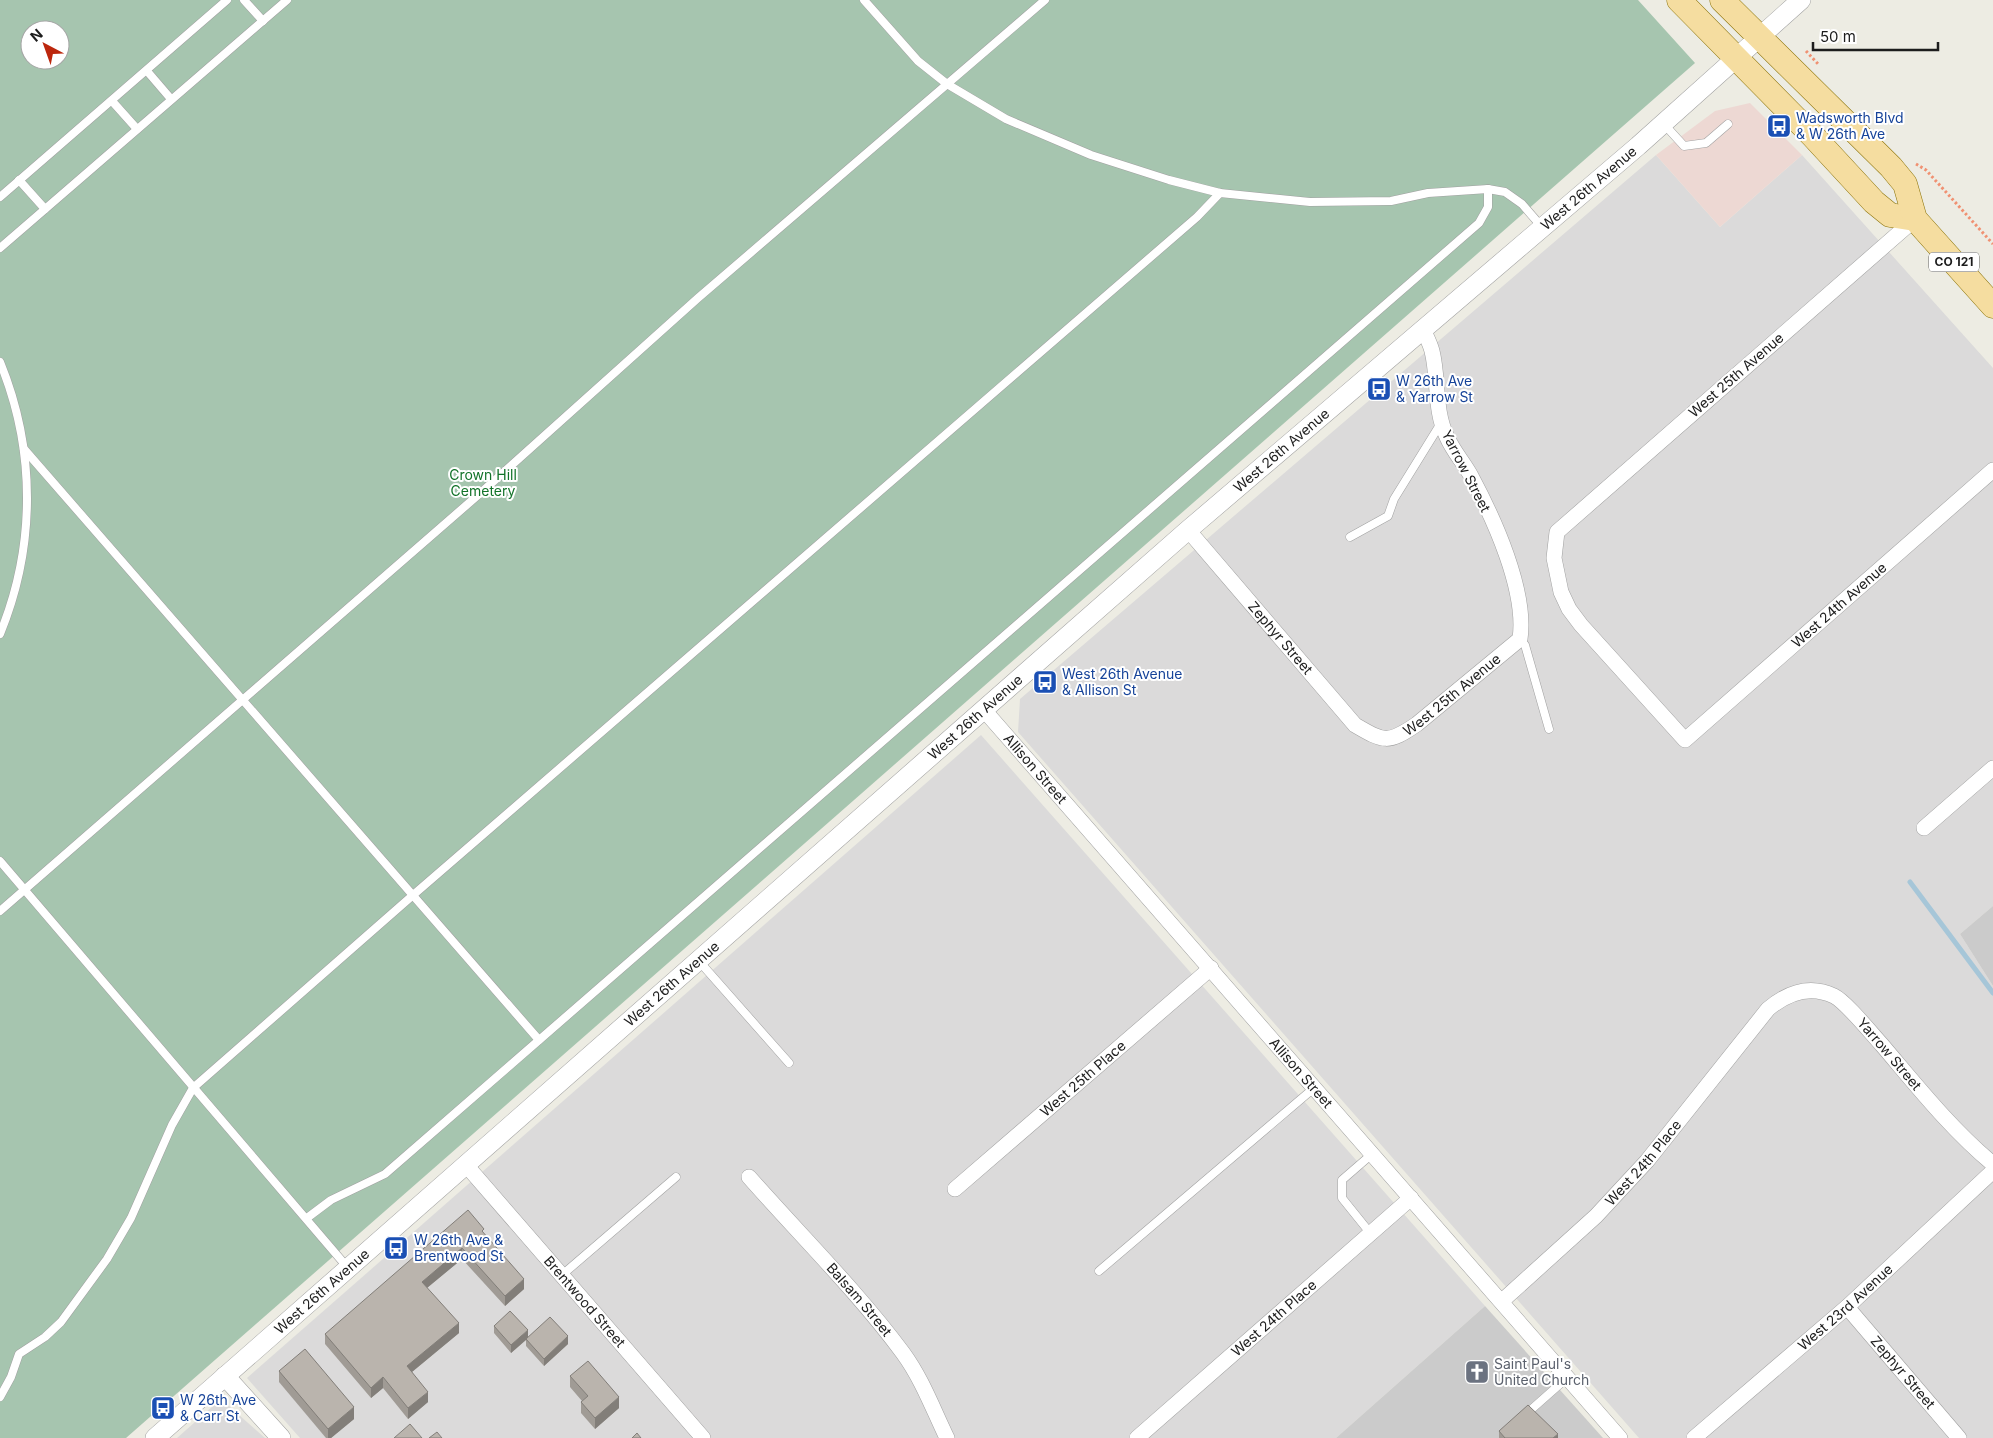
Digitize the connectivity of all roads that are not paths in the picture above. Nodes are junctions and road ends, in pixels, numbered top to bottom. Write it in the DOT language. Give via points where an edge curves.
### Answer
graph roads {
  1 [pos="227,0"];
  2 [pos="244,0"];
  3 [pos="287,0"];
  4 [pos="864,0"];
  5 [pos="1045,0"];
  6 [pos="1679,0"];
  7 [pos="1722,0"];
  8 [pos="1801,0"];
  9 [pos="263,21"];
  10 [pos="1759,36"];
  11 [pos="1735,58"];
  12 [pos="146,71"];
  13 [pos="947,84"];
  14 [pos="171,99"];
  15 [pos="112,101"];
  16 [pos="1663,123"];
  17 [pos="1728,124"];
  18 [pos="137,129"];
  19 [pos="19,180"];
  20 [pos="1488,189"];
  21 [pos="1220,193"];
  22 [pos="0,197"];
  23 [pos="45,209"];
  24 [pos="1914,219"];
  25 [pos="1542,227"];
  26 [pos="0,248"];
  27 [pos="1993,306"];
  28 [pos="1423,329"];
  29 [pos="0,362"];
  30 [pos="1442,422"];
  31 [pos="24,449"];
  32 [pos="1993,470"];
  33 [pos="1188,530"];
  34 [pos="1350,537"];
  35 [pos="0,634"];
  36 [pos="1520,639"];
  37 [pos="241,699"];
  38 [pos="984,710"];
  39 [pos="1549,728"];
  40 [pos="1379,739"];
  41 [pos="1684,740"];
  42 [pos="1993,768"];
  43 [pos="1924,828"];
  44 [pos="0,861"];
  45 [pos="24,888"];
  46 [pos="412,896"];
  47 [pos="0,911"];
  48 [pos="698,960"];
  49 [pos="1211,968"];
  50 [pos="1768,1009"];
  51 [pos="539,1040"];
  52 [pos="789,1063"];
  53 [pos="193,1088"];
  54 [pos="1314,1088"];
  55 [pos="1372,1154"];
  56 [pos="1993,1164"];
  57 [pos="466,1165"];
  58 [pos="1993,1171"];
  59 [pos="676,1177"];
  60 [pos="749,1177"];
  61 [pos="955,1189"];
  62 [pos="1411,1198"];
  63 [pos="308,1218"];
  64 [pos="1371,1234"];
  65 [pos="348,1268"];
  66 [pos="1099,1271"];
  67 [pos="562,1275"];
  68 [pos="1502,1301"];
  69 [pos="1847,1307"];
  70 [pos="225,1376"];
  71 [pos="1568,1377"];
  72 [pos="0,1397"];
  73 [pos="1520,1420"];
  74 [pos="155,1438"];
  75 [pos="281,1438"];
  76 [pos="703,1438"];
  77 [pos="947,1438"];
  78 [pos="1137,1438"];
  79 [pos="1620,1438"];
  80 [pos="1694,1438"];
  81 [pos="1959,1438"];
  1 -- 12 [label="lane"];
  2 -- 9 [label="lane"];
  3 -- 9 [label="lane"];
  4 -- 13 [label="lane" via="918,61"];
  5 -- 13 [label="lane"];
  6 -- 11 [label="main road"];
  7 -- 10 [label="main road, CO 121"];
  8 -- 10 [label="street, West 26th Avenue"];
  9 -- 14 [label="lane"];
  10 -- 11 [label="street, West 26th Avenue"];
  10 -- 24 [label="main road, CO 121" via="1891,167 1904,184"];
  11 -- 16 [label="street, West 26th Avenue"];
  11 -- 24 [label="main road" via="1882,209 1899,218"];
  12 -- 14 [label="lane"];
  12 -- 15 [label="lane"];
  13 -- 21 [label="lane" via="1006,118 1091,155"];
  13 -- 37 [label="lane"];
  14 -- 18 [label="lane"];
  15 -- 18 [label="lane"];
  15 -- 19 [label="lane"];
  16 -- 17 [label="lane" via="1684,146 1706,143"];
  16 -- 25 [label="street, West 26th Avenue"];
  18 -- 23 [label="lane"];
  19 -- 22 [label="lane"];
  19 -- 23 [label="lane"];
  20 -- 21 [label="lane" via="1364,202 1310,202"];
  20 -- 25 [label="lane" via="1505,192 1522,204"];
  20 -- 51 [label="lane" via="1488,207 1479,223"];
  21 -- 46 [label="lane" via="1197,217"];
  23 -- 26 [label="lane"];
  24 -- 27 [label="main road, CO 121"];
  24 -- 41 [label="street, West 25th Avenue" via="1557,532 1554,558 1561,592 1569,609"];
  25 -- 28 [label="street, West 26th Avenue"];
  28 -- 30 [label="street, Yarrow Street" via="1432,349"];
  28 -- 33 [label="street, West 26th Avenue"];
  29 -- 31 [label="lane" via="15,406"];
  30 -- 34 [label="lane" via="1399,491 1388,516"];
  30 -- 36 [label="street, Yarrow Street" via="1447,438 1472,477 1503,547 1521,609"];
  31 -- 35 [label="lane" via="28,495 25,541 16,586"];
  31 -- 37 [label="lane"];
  32 -- 41 [label="street, West 24th Avenue"];
  33 -- 38 [label="street, West 26th Avenue"];
  33 -- 40 [label="street, Zephyr Street" via="1354,725"];
  36 -- 39 [label="lane" via="1525,645"];
  36 -- 40 [label="street, West 25th Avenue" via="1417,724 1398,736"];
  37 -- 45 [label="lane"];
  37 -- 46 [label="lane"];
  38 -- 48 [label="street, West 26th Avenue"];
  38 -- 49 [label="street, Allison Street"];
  42 -- 43 [label="street"];
  44 -- 45 [label="lane"];
  45 -- 47 [label="lane"];
  45 -- 53 [label="lane"];
  46 -- 51 [label="lane"];
  46 -- 53 [label="lane"];
  48 -- 52 [label="lane"];
  48 -- 57 [label="street, West 26th Avenue"];
  49 -- 54 [label="street, Allison Street"];
  49 -- 61 [label="street, West 25th Place"];
  50 -- 56 [label="street, Yarrow Street" via="1782,997 1803,990 1835,996 1968,1143"];
  50 -- 68 [label="street, West 24th Place" via="1640,1168 1596,1216"];
  51 -- 63 [label="lane" via="385,1174 331,1200"];
  53 -- 63 [label="lane"];
  53 -- 72 [label="lane" via="172,1125 131,1218 106,1259 61,1322 19,1354"];
  54 -- 55 [label="street, Allison Street"];
  54 -- 66 [label="lane"];
  55 -- 62 [label="street, Allison Street"];
  55 -- 64 [label="lane" via="1342,1180 1342,1198"];
  57 -- 65 [label="street, West 26th Avenue"];
  57 -- 67 [label="street, Brentwood Street"];
  58 -- 69 [label="street, West 23rd Avenue"];
  59 -- 67 [label="lane"];
  60 -- 77 [label="street, Balsam Street" via="903,1354"];
  62 -- 64 [label="street, West 24th Place"];
  62 -- 68 [label="street, Allison Street"];
  63 -- 65 [label="lane"];
  64 -- 78 [label="street, West 24th Place"];
  65 -- 70 [label="street, West 26th Avenue"];
  67 -- 76 [label="street, Brentwood Street"];
  68 -- 71 [label="street, Allison Street"];
  69 -- 80 [label="street, West 23rd Avenue"];
  69 -- 81 [label="street, Zephyr Street"];
  70 -- 74 [label="street, West 26th Avenue"];
  70 -- 75 [label="street"];
  71 -- 73 [label="lane"];
  71 -- 79 [label="street, Allison Street"];
}
